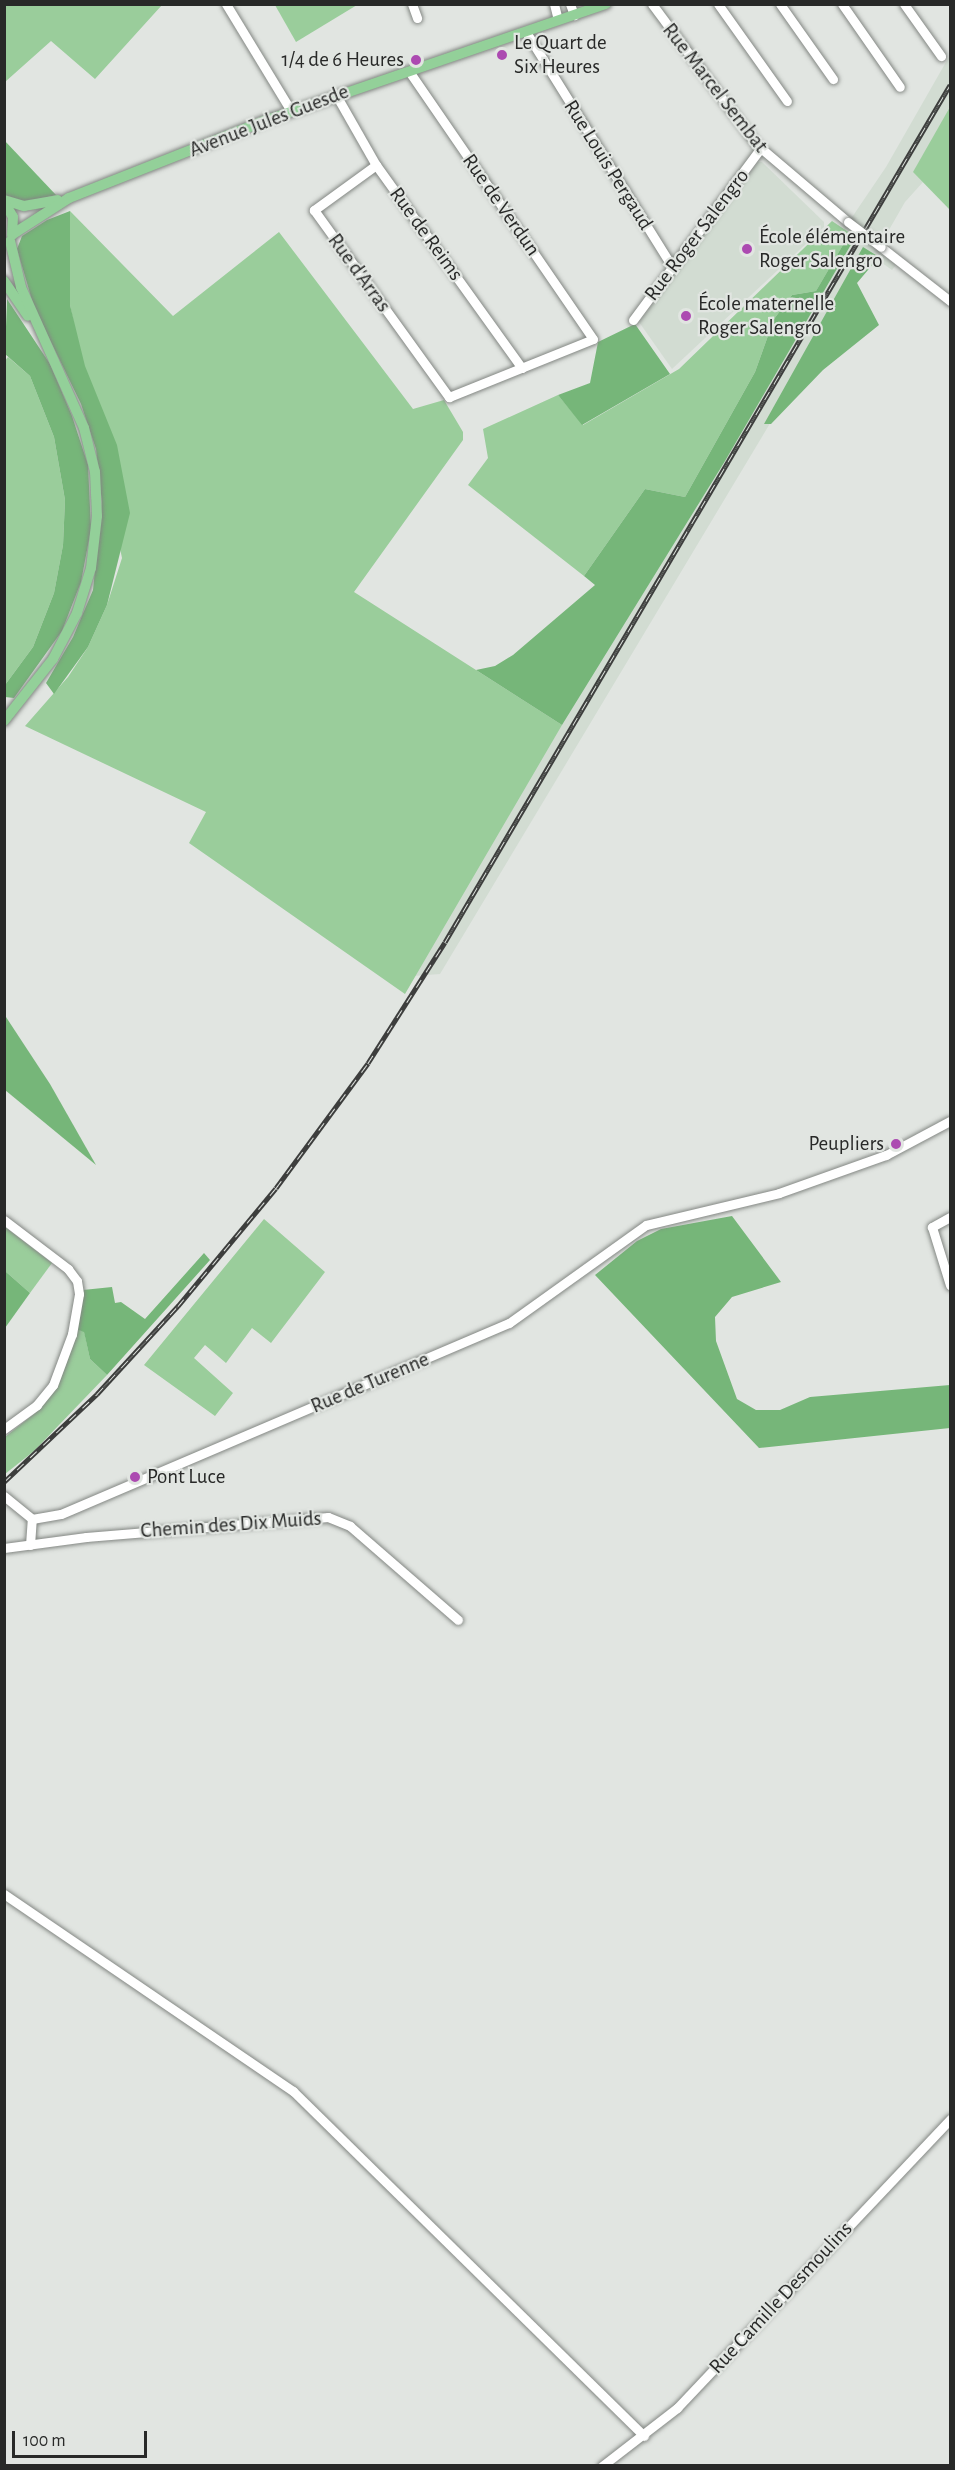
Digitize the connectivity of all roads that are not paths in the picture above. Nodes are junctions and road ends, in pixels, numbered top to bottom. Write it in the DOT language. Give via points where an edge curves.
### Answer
graph roads {
  1 [pos="226,4"];
  2 [pos="412,4"];
  3 [pos="554,4"];
  4 [pos="606,4"];
  5 [pos="652,4"];
  6 [pos="718,4"];
  7 [pos="780,4"];
  8 [pos="842,4"];
  9 [pos="904,4"];
  10 [pos="572,10"];
  11 [pos="417,18"];
  12 [pos="558,21"];
  13 [pos="526,32"];
  14 [pos="941,56"];
  15 [pos="409,70"];
  16 [pos="833,79"];
  17 [pos="900,87"];
  18 [pos="336,95"];
  19 [pos="787,101"];
  20 [pos="291,111"];
  21 [pos="760,149"];
  22 [pos="375,165"];
  23 [pos="69,198"];
  24 [pos="4,201"];
  25 [pos="9,241"];
  26 [pos="672,267"];
  27 [pos="4,281"];
  28 [pos="951,302"];
  29 [pos="633,320"];
  30 [pos="48,347"];
  31 [pos="522,368"];
  32 [pos="4,721"];
  33 [pos="951,1121"];
  34 [pos="951,1217"];
  35 [pos="4,1220"];
  36 [pos="951,1285"];
  37 [pos="4,1429"];
  38 [pos="4,1496"];
  39 [pos="32,1519"];
  40 [pos="30,1545"];
  41 [pos="4,1548"];
  42 [pos="458,1620"];
  43 [pos="4,1894"];
  44 [pos="951,2119"];
  45 [pos="644,2436"];
  46 [pos="602,2466"];
  1 -- 20 [label="street"];
  2 -- 11 [label="street"];
  3 -- 12 [label="street"];
  4 -- 10 [label="main road, Avenue Jules Guesde"];
  5 -- 21 [label="street, Rue Marcel Sembat"];
  6 -- 19 [label="street"];
  7 -- 16 [label="street"];
  8 -- 17 [label="street"];
  9 -- 14 [label="street"];
  10 -- 12 [label="main road, Avenue Jules Guesde"];
  12 -- 13 [label="main road, Avenue Jules Guesde"];
  13 -- 15 [label="main road, Avenue Jules Guesde"];
  13 -- 26 [label="street, Rue Louis Pergaud"];
  15 -- 18 [label="main road, Avenue Jules Guesde"];
  15 -- 31 [label="street, Rue de Verdun" via="593,339"];
  18 -- 20 [label="main road, Avenue Jules Guesde"];
  18 -- 22 [label="street, Rue de Reims"];
  20 -- 23 [label="main road, Avenue Jules Guesde"];
  21 -- 26 [label="street, Rue Roger Salengro"];
  21 -- 28 [label="street, Rue Marcel Sembat, bridge"];
  22 -- 31 [label="street, Rue de Reims"];
  22 -- 31 [label="street, Rue d'Arras" via="314,210 449,397"];
  23 -- 24 [label="main road" via="28,206"];
  23 -- 25 [label="main road"];
  24 -- 25 [label="main road" via="13,217"];
  25 -- 30 [label="main road" via="18,279"];
  26 -- 29 [label="street, Rue Roger Salengro"];
  27 -- 30 [label="main road"];
  30 -- 32 [label="main road" via="76,406 90,450 97,494 95,546 83,598 68,633 40,677"];
  33 -- 39 [label="street, Rue de Turenne" via="877,1159 726,1207 660,1221 634,1231 524,1314 492,1331 67,1511"];
  34 -- 36 [label="street" via="935,1223 932,1230"];
  35 -- 37 [label="street" via="68,1269 77,1281 79,1294 72,1334 53,1385 37,1405"];
  38 -- 39 [label="street"];
  39 -- 40 [label="street"];
  40 -- 41 [label="street, Chemin des Dix Muids"];
  40 -- 42 [label="street, Chemin des Dix Muids" via="328,1517 350,1526"];
  43 -- 45 [label="street" via="293,2091"];
  44 -- 45 [label="street, Rue Camille Desmoulins" via="685,2400"];
  45 -- 46 [label="street, Rue Camille Desmoulins"];
}
